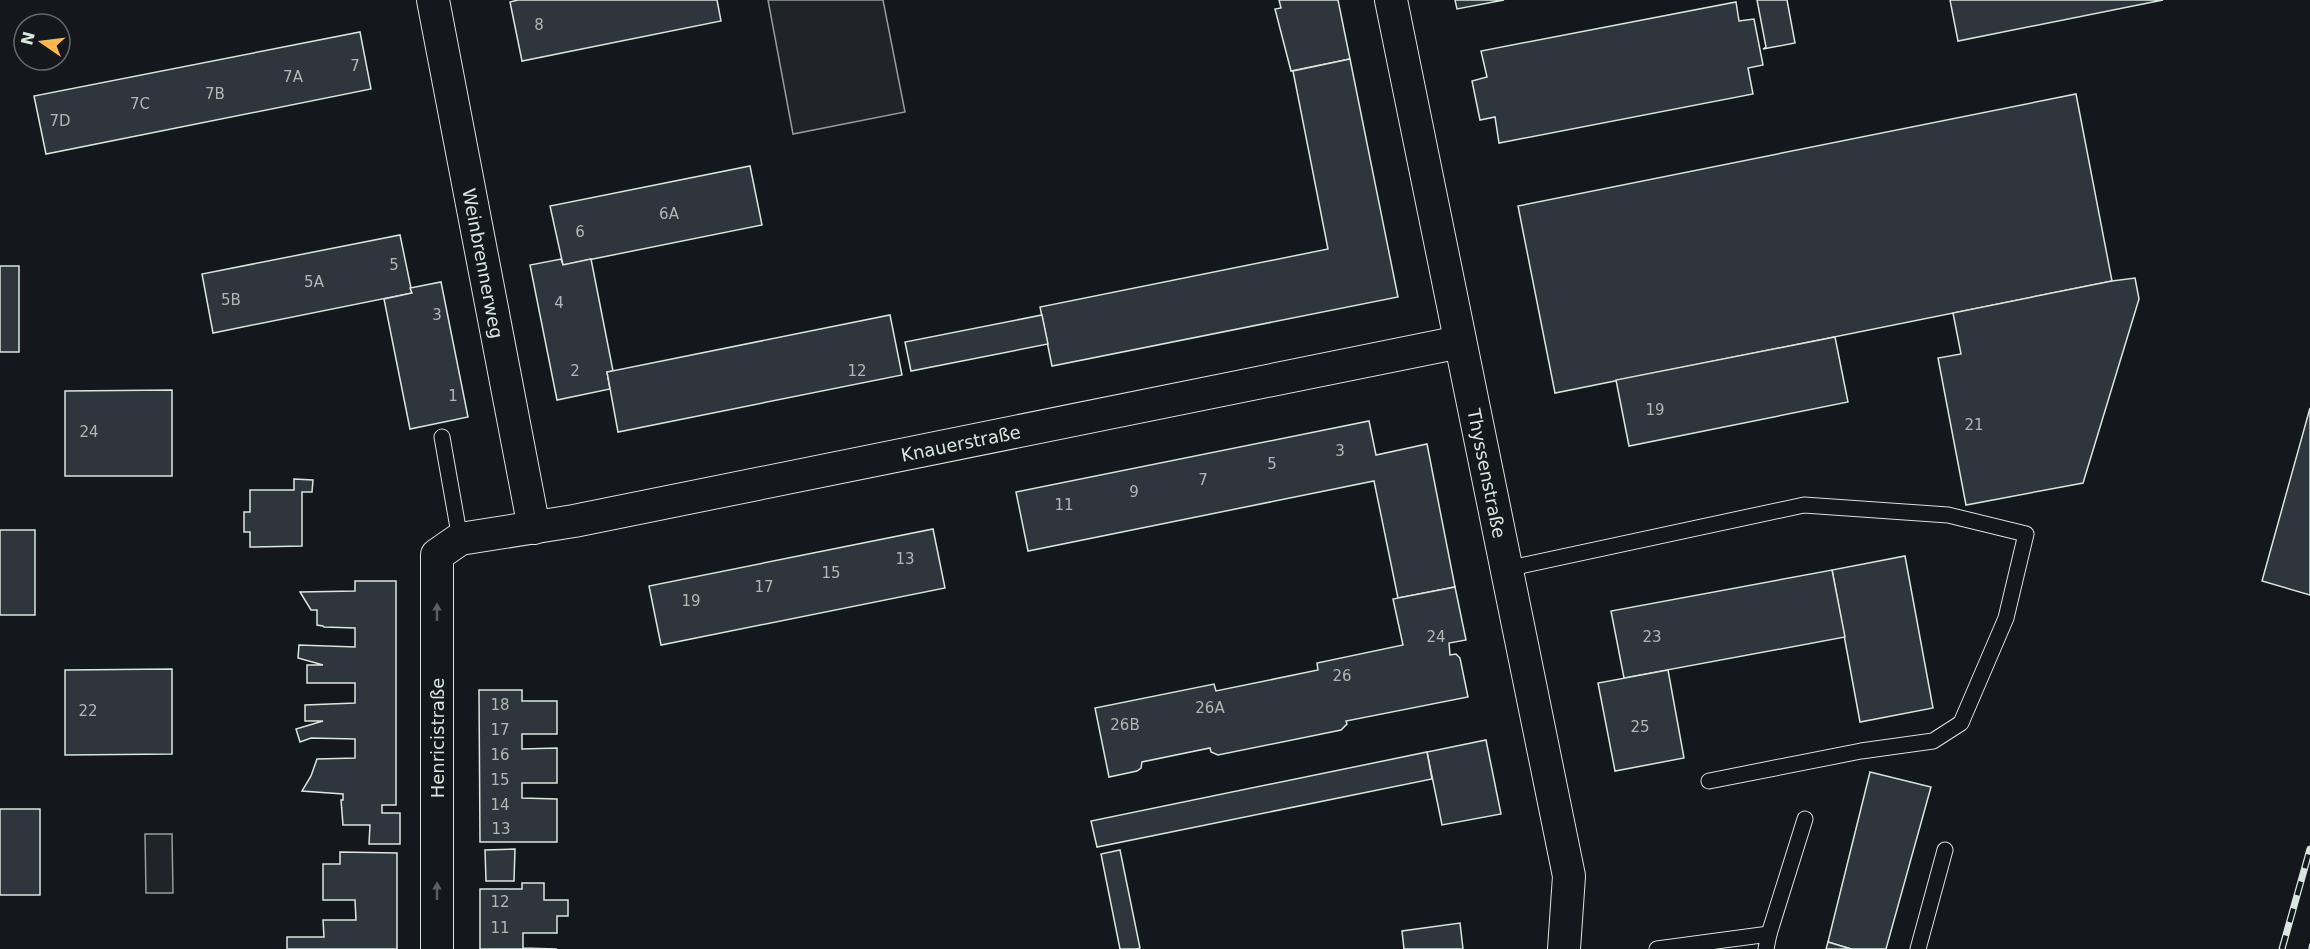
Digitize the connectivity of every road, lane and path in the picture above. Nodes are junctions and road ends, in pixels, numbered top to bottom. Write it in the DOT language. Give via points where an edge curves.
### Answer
graph roads {
  1 [pos="433,0"];
  2 [pos="1391,0"];
  3 [pos="1460,342"];
  4 [pos="442,437"];
  5 [pos="534,528"];
  6 [pos="449,547"];
  7 [pos="1506,569"];
  8 [pos="1709,781"];
  9 [pos="1805,819"];
  10 [pos="1945,850"];
  11 [pos="1767,941"];
  12 [pos="437,949"];
  13 [pos="1564,949"];
  14 [pos="1658,949"];
  15 [pos="1918,949"];
  1 -- 5 [label="street, Weinbrennerweg"];
  2 -- 3 [label="street, Thyssenstraße"];
  3 -- 5 [label="street, Knauerstraße"];
  3 -- 7 [label="street, Thyssenstraße"];
  4 -- 6 [label="lane"];
  5 -- 6 [label="street, Knauerstraße"];
  12 -- 6 [label="street, Henricistraße, one-way"];
  7 -- 8 [label="lane" via="1804,505 1948,515 2026,534 2006,618 1962,723 1933,741"];
  7 -- 13 [label="street, Thyssenstraße" via="1569,876"];
  9 -- 11 [label="lane"];
  10 -- 15 [label="lane"];
  11 -- 14 [label="lane"];
}
